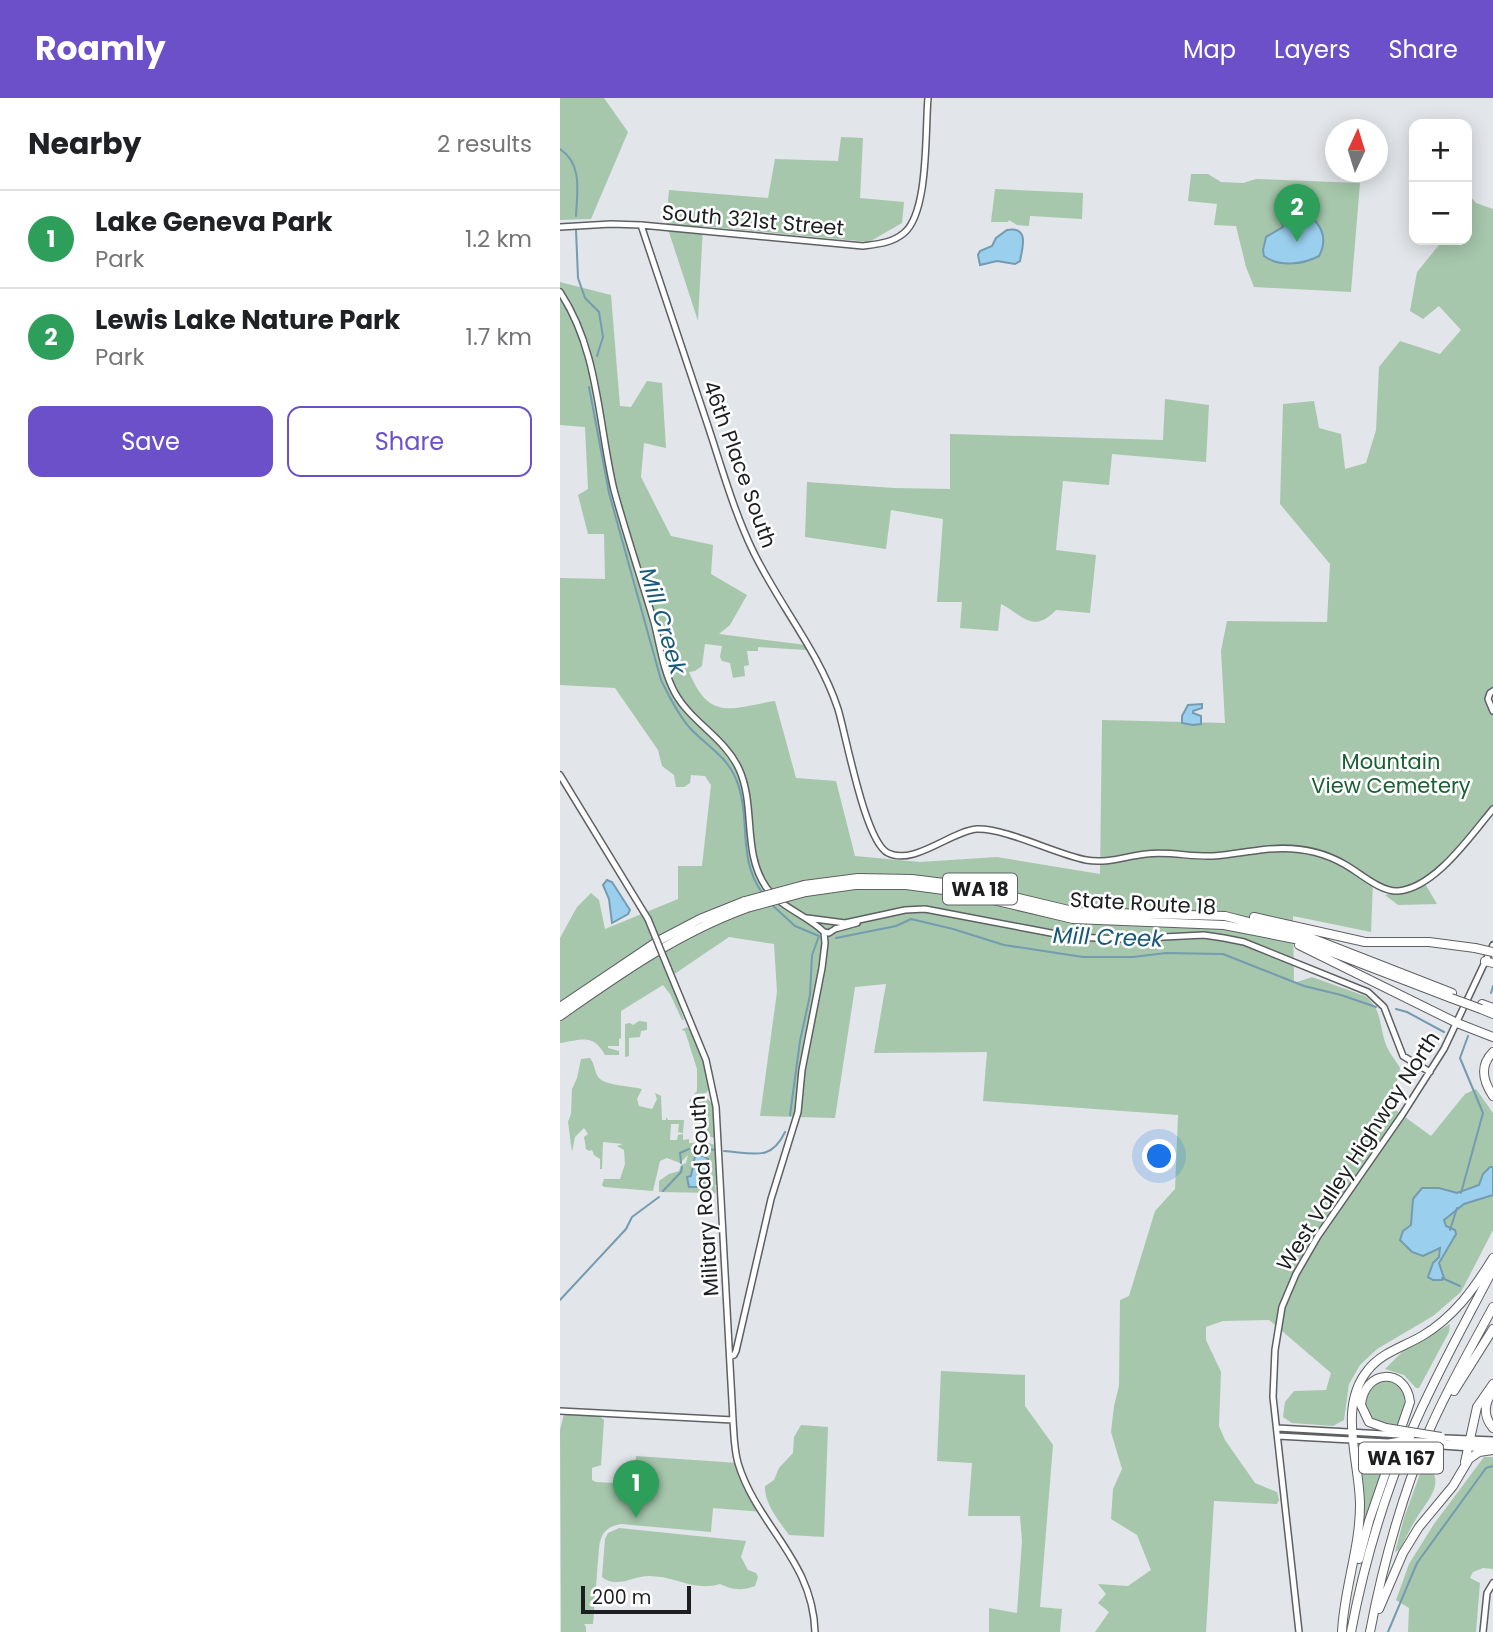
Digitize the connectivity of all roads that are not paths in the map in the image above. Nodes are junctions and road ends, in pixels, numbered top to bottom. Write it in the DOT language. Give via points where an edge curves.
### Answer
graph roads {
  1 [pos="928,98"];
  2 [pos="641,225"];
  3 [pos="560,227"];
  4 [pos="560,292"];
  5 [pos="1493,691"];
  6 [pos="1493,711"];
  7 [pos="560,775"];
  8 [pos="1493,809"];
  9 [pos="805,888"];
  10 [pos="746,904"];
  11 [pos="786,906"];
  12 [pos="1180,914"];
  13 [pos="873,917"];
  14 [pos="824,920"];
  15 [pos="834,922"];
  16 [pos="828,931"];
  17 [pos="1270,934"];
  18 [pos="1493,945"];
  19 [pos="1493,951"];
  20 [pos="1489,962"];
  21 [pos="1451,996"];
  22 [pos="560,1007"];
  23 [pos="1489,1010"];
  24 [pos="560,1016"];
  25 [pos="1457,1023"];
  26 [pos="1493,1037"];
  27 [pos="1493,1052"];
  28 [pos="1430,1072"];
  29 [pos="1493,1096"];
  30 [pos="1493,1258"];
  31 [pos="1493,1269"];
  32 [pos="1493,1276"];
  33 [pos="1480,1295"];
  34 [pos="1493,1307"];
  35 [pos="1493,1329"];
  36 [pos="730,1357"];
  37 [pos="1493,1384"];
  38 [pos="1493,1390"];
  39 [pos="560,1411"];
  40 [pos="733,1420"];
  41 [pos="1493,1427"];
  42 [pos="1277,1428"];
  43 [pos="1430,1429"];
  44 [pos="1385,1431"];
  45 [pos="1278,1436"];
  46 [pos="1353,1437"];
  47 [pos="1493,1440"];
  48 [pos="1444,1441"];
  49 [pos="1469,1443"];
  50 [pos="1493,1448"];
  51 [pos="1457,1481"];
  52 [pos="1493,1583"];
  53 [pos="815,1632"];
  54 [pos="1300,1632"];
  55 [pos="1342,1632"];
  56 [pos="1351,1632"];
  57 [pos="1371,1632"];
  58 [pos="1483,1632"];
  1 -- 2 [label="main road, South 321st Street" via="921,202 914,220 888,242 863,246"];
  2 -- 3 [label="main road, South 321st Street"];
  2 -- 8 [label="main road, 46th Place South" via="740,522 830,690 851,771 883,850 894,855 928,849 966,831 985,830 1090,861 1144,854 1214,856 1281,847 1313,851 1383,887 1401,890 1439,869"];
  4 -- 11 [label="main road" via="586,344 611,475 668,679 680,703 738,766 748,800 756,865 767,887"];
  5 -- 6 [label="main road" via="1488,699"];
  7 -- 36 [label="main road, Military Road South, bridge" via="648,919 706,1060 719,1139"];
  9 -- 10 [label="highway, State Route 18 / WA 18, bridge"];
  9 -- 12 [label="highway, State Route 18 / WA 18" via="858,878 912,879 1077,912"];
  9 -- 17 [label="highway, State Route 18 / WA 18" via="906,885 959,892 1073,919 1201,923"];
  10 -- 22 [label="highway, State Route 18 / WA 18" via="700,919 658,941"];
  10 -- 24 [label="highway, State Route 18 / WA 18" via="670,943"];
  11 -- 14 [label="main road"];
  11 -- 16 [label="main road"];
  12 -- 19 [label="highway, bridge" via="1248,915 1356,940 1429,942"];
  12 -- 21 [label="highway, State Route 18 / WA 18" via="1225,916 1282,929"];
  13 -- 15 [label="main road"];
  13 -- 16 [label="main road"];
  13 -- 28 [label="main road" via="925,909 1072,937 1204,936 1244,942 1368,992 1384,1007 1404,1056"];
  14 -- 15 [label="main road"];
  14 -- 16 [label="main road"];
  15 -- 16 [label="main road"];
  16 -- 36 [label="main road" via="797,1112 771,1199 736,1353"];
  17 -- 21 [label="highway, State Route 18 / WA 18" via="1300,940"];
  17 -- 25 [label="highway"];
  18 -- 20 [label="main road, West Valley Highway North"];
  20 -- 25 [label="main road, West Valley Highway North"];
  21 -- 23 [label="highway, State Route 18 / WA 18, bridge"];
  25 -- 26 [label="highway"];
  25 -- 28 [label="main road, West Valley Highway North"];
  27 -- 29 [label="highway" via="1483,1073"];
  28 -- 42 [label="main road, West Valley Highway North" via="1318,1236 1287,1292 1273,1373"];
  30 -- 46 [label="highway" via="1451,1314 1369,1367 1356,1393"];
  31 -- 33 [label="highway, WA 167"];
  32 -- 33 [label="highway"];
  33 -- 56 [label="highway, WA 167" via="1401,1457 1369,1552"];
  34 -- 43 [label="highway, WA 167"];
  35 -- 43 [label="highway"];
  36 -- 40 [label="main road, Military Road South"];
  37 -- 49 [label="highway" via="1477,1407"];
  38 -- 41 [label="highway" via="1485,1410"];
  39 -- 40 [label="main road"];
  40 -- 53 [label="main road, Military Road South" via="738,1463 799,1567 813,1607"];
  42 -- 45 [label="main road, West Valley Highway North"];
  42 -- 46 [label="main road"];
  43 -- 57 [label="highway, WA 167" via="1394,1532"];
  44 -- 46 [label="main road"];
  44 -- 48 [label="highway, bridge"];
  44 -- 55 [label="highway" via="1370,1422 1361,1405 1366,1387 1379,1377 1400,1382 1408,1392 1409,1405 1369,1521"];
  45 -- 46 [label="main road"];
  45 -- 54 [label="main road, West Valley Highway North"];
  46 -- 48 [label="main road, bridge" via="1381,1442"];
  46 -- 55 [label="highway" via="1359,1526"];
  47 -- 49 [label="main road"];
  48 -- 49 [label="main road"];
  49 -- 50 [label="main road"];
  49 -- 51 [label="highway"];
  50 -- 51 [label="highway" via="1472,1456"];
  51 -- 57 [label="highway" via="1403,1553"];
  52 -- 58 [label="main road" via="1487,1593"];
}
